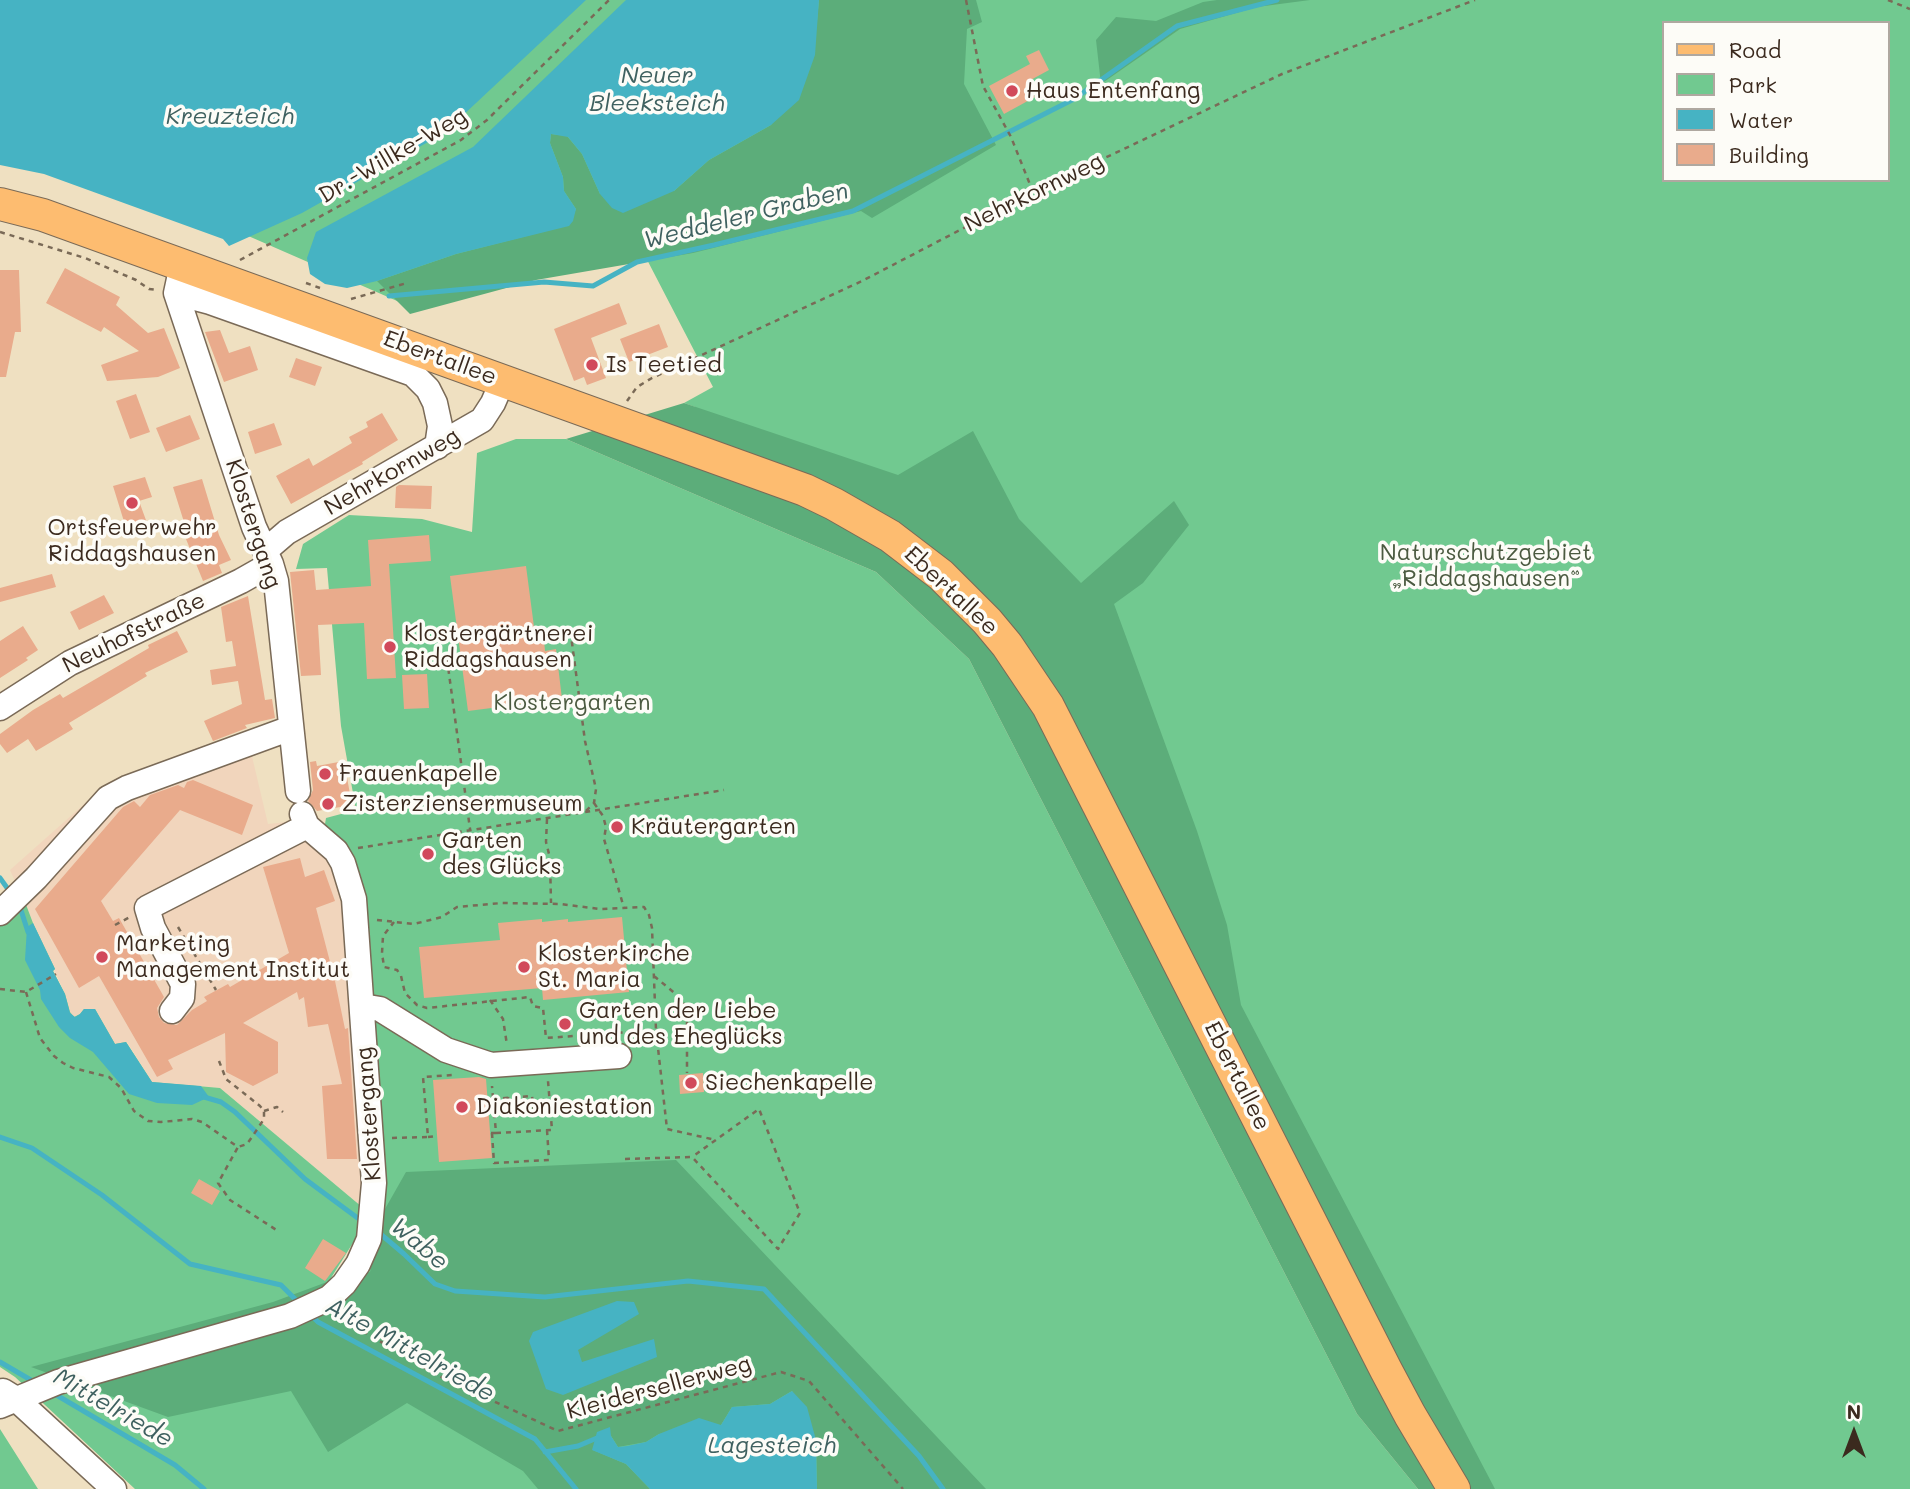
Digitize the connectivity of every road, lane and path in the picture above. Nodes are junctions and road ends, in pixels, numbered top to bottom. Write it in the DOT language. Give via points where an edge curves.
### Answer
graph roads {
  1 [pos="609,0"];
  2 [pos="966,0"];
  3 [pos="1475,0"];
  4 [pos="1888,0"];
  5 [pos="1910,9"];
  6 [pos="1033,192"];
  7 [pos="0,204"];
  8 [pos="0,232"];
  9 [pos="238,261"];
  10 [pos="179,279"];
  11 [pos="407,283"];
  12 [pos="351,299"];
  13 [pos="503,380"];
  14 [pos="618,422"];
  15 [pos="437,447"];
  16 [pos="268,557"];
  17 [pos="514,635"];
  18 [pos="447,659"];
  19 [pos="0,708"];
  20 [pos="291,728"];
  21 [pos="724,790"];
  22 [pos="594,803"];
  23 [pos="303,810"];
  24 [pos="601,810"];
  25 [pos="582,813"];
  26 [pos="547,819"];
  27 [pos="470,830"];
  28 [pos="336,851"];
  29 [pos="551,904"];
  30 [pos="624,908"];
  31 [pos="0,913"];
  32 [pos="356,918"];
  33 [pos="394,922"];
  34 [pos="56,974"];
  35 [pos="654,976"];
  36 [pos="0,989"];
  37 [pos="26,992"];
  38 [pos="490,1000"];
  39 [pos="362,1006"];
  40 [pos="172,1011"];
  41 [pos="656,1030"];
  42 [pos="619,1056"];
  43 [pos="219,1061"];
  44 [pos="546,1062"];
  45 [pos="497,1071"];
  46 [pos="687,1073"];
  47 [pos="508,1097"];
  48 [pos="493,1099"];
  49 [pos="264,1111"];
  50 [pos="283,1112"];
  51 [pos="551,1112"];
  52 [pos="534,1114"];
  53 [pos="547,1130"];
  54 [pos="493,1133"];
  55 [pos="437,1136"];
  56 [pos="428,1137"];
  57 [pos="371,1139"];
  58 [pos="716,1140"];
  59 [pos="238,1147"];
  60 [pos="692,1157"];
  61 [pos="625,1159"];
  62 [pos="278,1231"];
  63 [pos="321,1303"];
  64 [pos="22,1393"];
  65 [pos="114,1489"];
  66 [pos="903,1489"];
  67 [pos="1454,1489"];
  1 -- 9 [label="path, Dr.-Willke-Weg" via="461,140"];
  2 -- 6 [label="path" via="983,86 1011,137"];
  3 -- 6 [label="path, Nehrkornweg" via="1282,74"];
  4 -- 5 [label="path"];
  6 -- 14 [label="path, Nehrkornweg" via="862,281 652,378 629,397"];
  7 -- 10 [label="main road, Ebertallee" via="43,215"];
  8 -- 10 [label="path" via="85,258 149,289"];
  10 -- 13 [label="main road, Ebertallee"];
  10 -- 15 [label="street" via="210,302 413,374 435,403 440,426"];
  10 -- 16 [label="street, Klostergang" via="254,527"];
  11 -- 12 [label="path"];
  13 -- 14 [label="main road, Ebertallee"];
  13 -- 15 [label="street, Nehrkornweg" via="482,420"];
  14 -- 67 [label="main road, Ebertallee" via="796,486 863,519 941,575 1007,645 1062,732 1392,1381"];
  15 -- 16 [label="street, Nehrkornweg" via="287,532"];
  16 -- 19 [label="street, Neuhofstraße" via="241,581 70,663"];
  16 -- 20 [label="street, Klostergang" via="276,581"];
  17 -- 22 [label="path" via="570,628 596,789"];
  18 -- 27 [label="path"];
  20 -- 23 [label="street, Klostergang"];
  20 -- 31 [label="street" via="108,798"];
  21 -- 24 [label="path"];
  22 -- 24 [label="path"];
  22 -- 25 [label="path"];
  23 -- 28 [label="street, Klostergang"];
  23 -- 40 [label="street" via="147,908 183,985 182,998"];
  24 -- 25 [label="path"];
  24 -- 30 [label="path" via="604,839"];
  25 -- 26 [label="path"];
  26 -- 27 [label="path"];
  26 -- 29 [label="path"];
  27 -- 28 [label="path"];
  28 -- 32 [label="street, Klostergang" via="349,876"];
  29 -- 30 [label="path"];
  29 -- 33 [label="path" via="478,905 414,924"];
  30 -- 35 [label="path" via="643,908 649,915"];
  32 -- 33 [label="path"];
  32 -- 39 [label="street, Klostergang"];
  33 -- 38 [label="path" via="383,936 384,967 397,970 405,993 417,1005 427,1008"];
  34 -- 37 [label="path"];
  35 -- 41 [label="path"];
  35 -- 46 [label="path" via="687,1008"];
  36 -- 37 [label="path"];
  37 -- 59 [label="path" via="40,1038 63,1063 109,1077 134,1111 148,1121 192,1119"];
  38 -- 41 [label="path" via="530,997 533,1006 543,1008 546,1038"];
  38 -- 45 [label="path" via="503,1019"];
  39 -- 45 [label="street" via="380,1009 446,1050"];
  39 -- 57 [label="street, Klostergang"];
  41 -- 58 [label="path" via="667,1129"];
  42 -- 44 [label="street"];
  43 -- 49 [label="path" via="226,1079"];
  44 -- 45 [label="street"];
  44 -- 51 [label="path"];
  45 -- 48 [label="path"];
  45 -- 56 [label="path" via="423,1077"];
  47 -- 48 [label="path"];
  47 -- 52 [label="path" via="532,1096"];
  47 -- 52 [label="path" via="510,1115"];
  48 -- 54 [label="path"];
  49 -- 50 [label="path" via="277,1107"];
  49 -- 59 [label="path" via="247,1144"];
  51 -- 52 [label="path"];
  51 -- 53 [label="path" via="552,1130"];
  53 -- 54 [label="path"];
  53 -- 54 [label="path" via="549,1160 494,1163"];
  55 -- 56 [label="path"];
  56 -- 57 [label="path"];
  57 -- 63 [label="street, Klostergang" via="371,1230 351,1275"];
  58 -- 60 [label="path"];
  58 -- 60 [label="path" via="759,1109 800,1213 778,1249"];
  59 -- 62 [label="path" via="218,1183 230,1199"];
  60 -- 61 [label="path"];
  63 -- 64 [label="street, Klostergang" via="290,1316"];
  63 -- 66 [label="path, Kleidersellerweg" via="342,1321 437,1375 558,1431 781,1372 809,1381"];
  64 -- 65 [label="street"];
}
